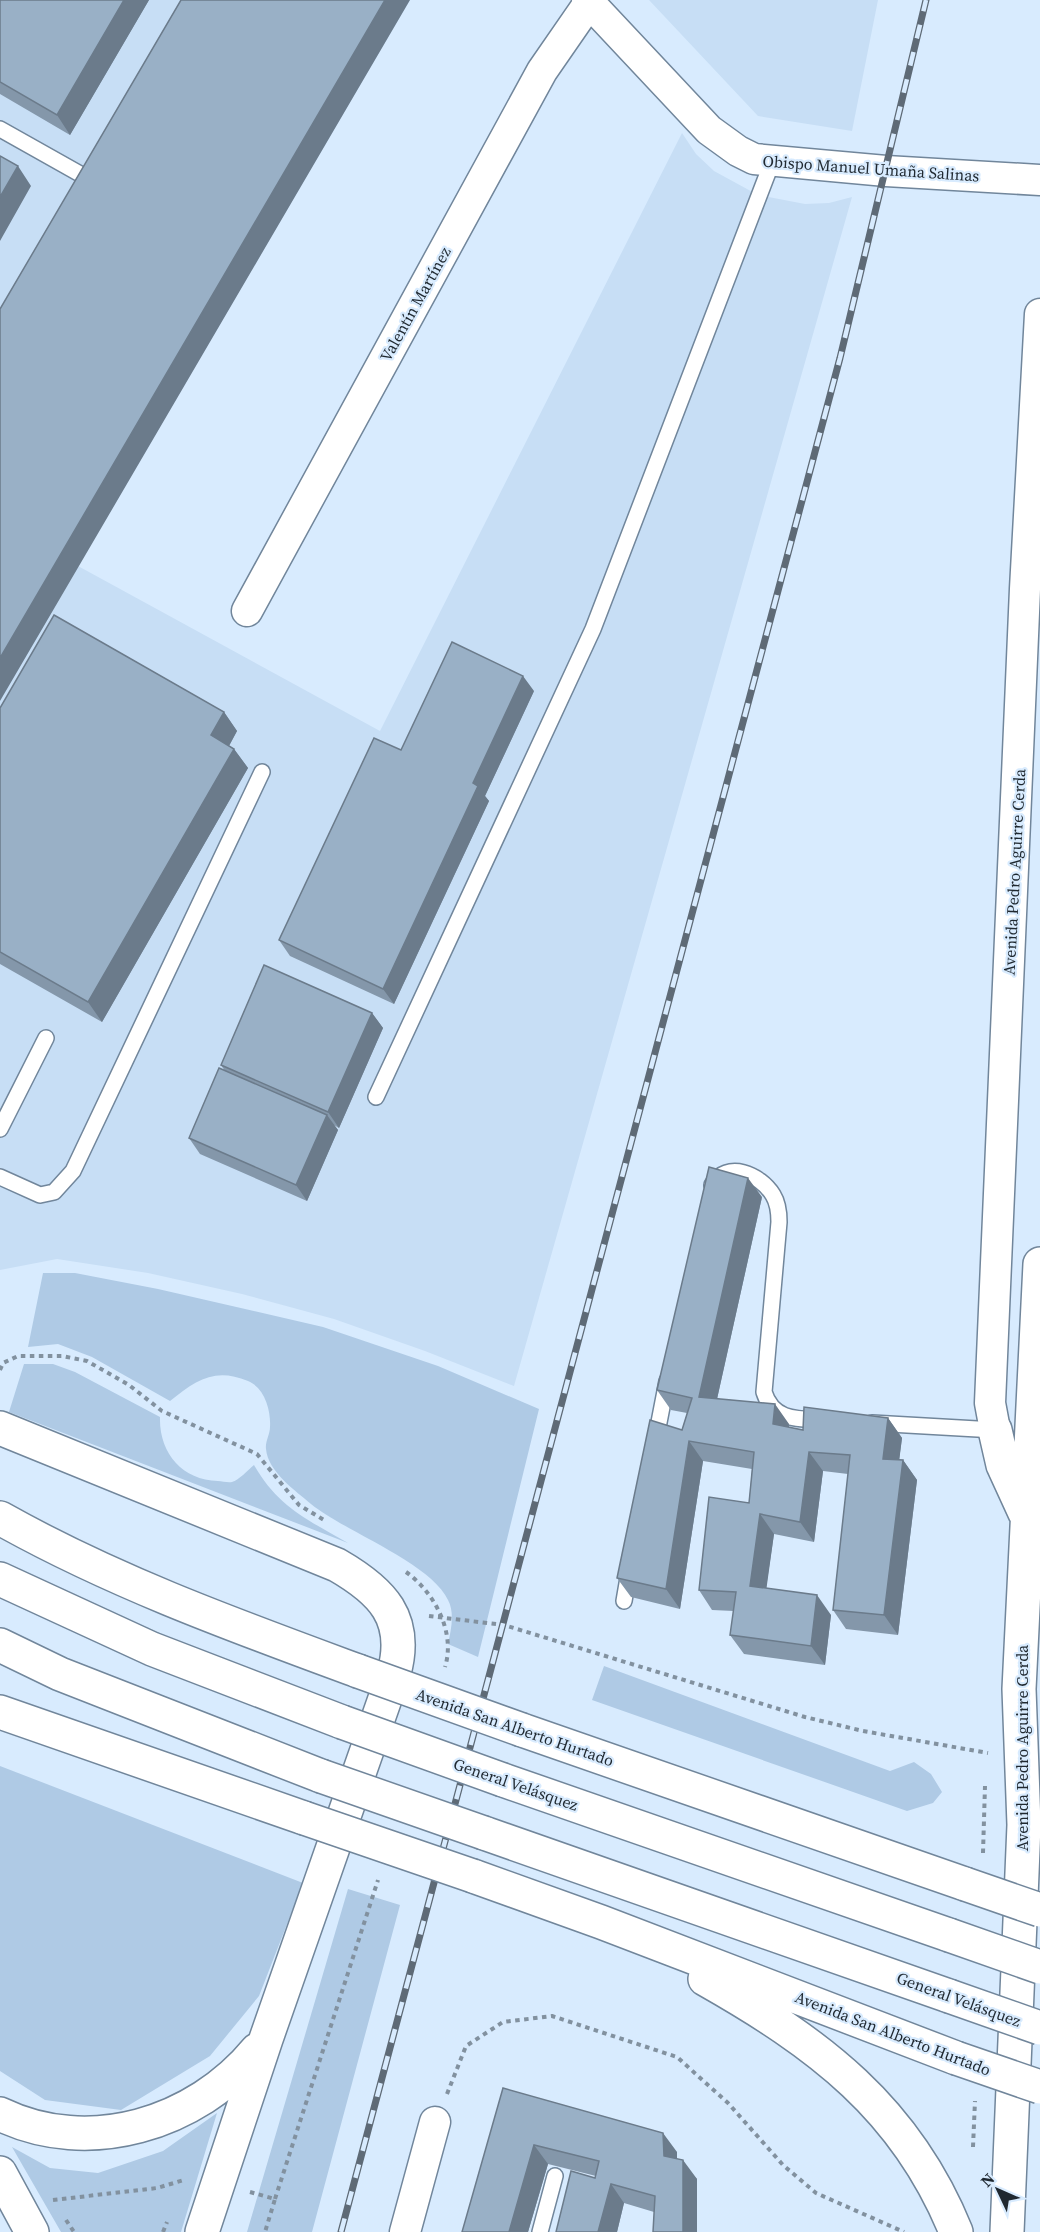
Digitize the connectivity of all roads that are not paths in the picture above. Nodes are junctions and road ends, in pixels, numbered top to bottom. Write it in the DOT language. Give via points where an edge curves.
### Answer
graph roads {
  1 [pos="588,1"];
  2 [pos="0,129"];
  3 [pos="772,162"];
  4 [pos="89,179"];
  5 [pos="1040,180"];
  6 [pos="1040,314"];
  7 [pos="247,610"];
  8 [pos="262,772"];
  9 [pos="46,1038"];
  10 [pos="376,1097"];
  11 [pos="0,1130"];
  12 [pos="0,1177"];
  13 [pos="707,1201"];
  14 [pos="1040,1264"];
  15 [pos="670,1364"];
  16 [pos="835,1421"];
  17 [pos="859,1422"];
  18 [pos="0,1428"];
  19 [pos="994,1430"];
  20 [pos="652,1454"];
  21 [pos="0,1518"];
  22 [pos="1027,1518"];
  23 [pos="633,1556"];
  24 [pos="0,1579"];
  25 [pos="624,1601"];
  26 [pos="0,1645"];
  27 [pos="0,1712"];
  28 [pos="1040,1910"];
  29 [pos="602,1922"];
  30 [pos="1040,1967"];
  31 [pos="1040,2028"];
  32 [pos="266,2039"];
  33 [pos="1040,2086"];
  34 [pos="0,2114"];
  35 [pos="435,2122"];
  36 [pos="0,2172"];
  37 [pos="555,2176"];
  38 [pos="32,2232"];
  39 [pos="202,2232"];
  40 [pos="405,2232"];
  41 [pos="540,2232"];
  42 [pos="956,2232"];
  43 [pos="1007,2232"];
  1 -- 3 [label="street, Obispo Manuel Umaña Salinas" via="710,130 738,151"];
  1 -- 7 [label="street, Valentín Martínez" via="543,71"];
  2 -- 4 [label="lane"];
  3 -- 5 [label="street, Obispo Manuel Umaña Salinas"];
  3 -- 10 [label="lane" via="593,629"];
  6 -- 19 [label="street, Avenida Pedro Aguirre Cerda" via="990,1403"];
  8 -- 12 [label="lane" via="73,1171 54,1192 40,1195"];
  9 -- 11 [label="lane"];
  13 -- 16 [label="lane" via="717,1178 730,1170 753,1177 766,1185 774,1197 779,1222 764,1392 772,1408 788,1418"];
  14 -- 22 [label="main road, Avenida Pedro Aguirre Cerda"];
  15 -- 20 [label="lane"];
  17 -- 19 [label="lane"];
  18 -- 32 [label="main road" via="337,1565 375,1590 395,1620 399,1655 394,1673"];
  19 -- 22 [label="main road" via="1003,1465"];
  21 -- 28 [label="main road, Avenida San Alberto Hurtado, bridge" via="151,1591 358,1671"];
  22 -- 43 [label="main road, Avenida Pedro Aguirre Cerda" via="1019,1689 1023,1825"];
  23 -- 25 [label="lane"];
  24 -- 30 [label="main road, General Velásquez, bridge" via="152,1649 342,1722"];
  26 -- 31 [label="main road, General Velásquez, bridge" via="60,1674 321,1776"];
  27 -- 29 [label="main road, Avenida San Alberto Hurtado, bridge"];
  29 -- 33 [label="main road, Avenida San Alberto Hurtado, bridge" via="956,2058"];
  29 -- 42 [label="main road" via="745,2001 833,2064 906,2139 936,2188"];
  32 -- 34 [label="main road" via="225,2083 173,2115 145,2125 116,2131 61,2131"];
  32 -- 39 [label="main road"];
  35 -- 40 [label="street"];
  36 -- 38 [label="main road"];
  37 -- 41 [label="lane"];
}
